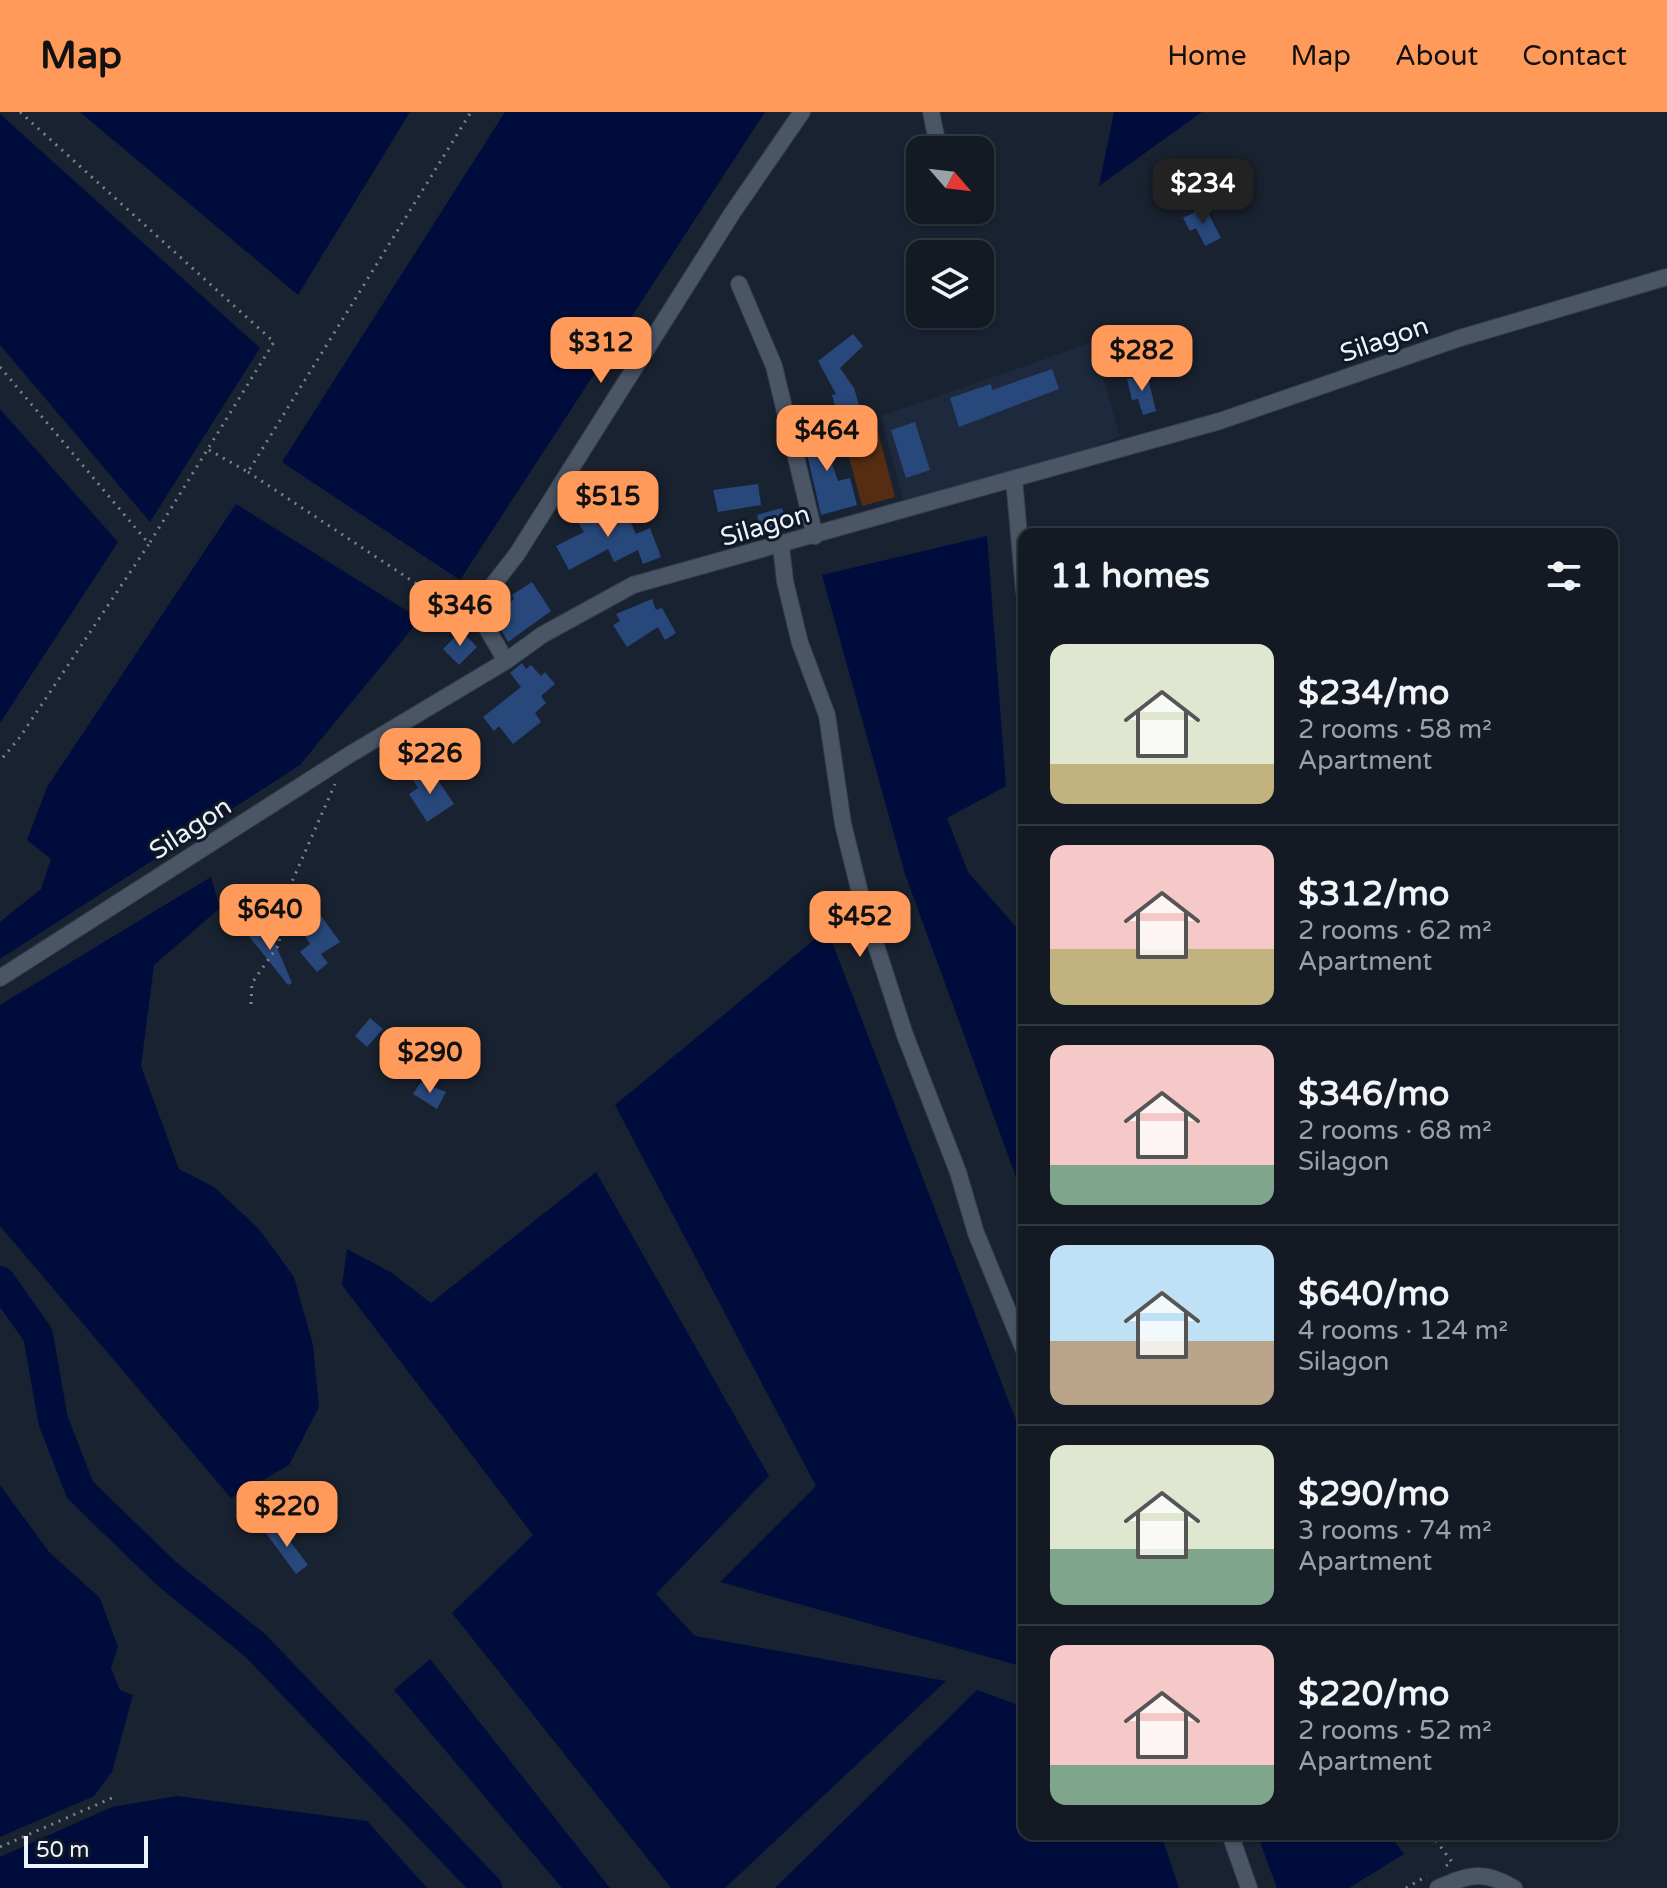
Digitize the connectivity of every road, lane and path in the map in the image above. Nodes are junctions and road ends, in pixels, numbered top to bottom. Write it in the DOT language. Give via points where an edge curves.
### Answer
graph roads {
  1 [pos="20,112"];
  2 [pos="471,112"];
  3 [pos="802,112"];
  4 [pos="931,112"];
  5 [pos="936,136"];
  6 [pos="1667,277"];
  7 [pos="739,284"];
  8 [pos="0,367"];
  9 [pos="208,449"];
  10 [pos="248,472"];
  11 [pos="1014,479"];
  12 [pos="1018,528"];
  13 [pos="815,536"];
  14 [pos="149,544"];
  15 [pos="781,546"];
  16 [pos="475,608"];
  17 [pos="506,661"];
  18 [pos="0,761"];
  19 [pos="336,783"];
  20 [pos="0,978"];
  21 [pos="251,1004"];
  22 [pos="1018,1335"];
  23 [pos="112,1798"];
  24 [pos="1232,1840"];
  25 [pos="1436,1840"];
  26 [pos="0,1847"];
  27 [pos="1440,1869"];
  28 [pos="1433,1882"];
  29 [pos="1249,1888"];
  30 [pos="1406,1888"];
  31 [pos="1514,1888"];
  1 -- 9 [label="path" via="274,342"];
  2 -- 10 [label="path"];
  3 -- 16 [label="street" via="517,554"];
  4 -- 5 [label="street"];
  6 -- 11 [label="street, Silagon" via="1460,338 1220,421"];
  7 -- 13 [label="street" via="774,366"];
  8 -- 14 [label="path"];
  9 -- 10 [label="path"];
  9 -- 14 [label="path"];
  10 -- 16 [label="path" via="450,606"];
  11 -- 12 [label="street"];
  11 -- 13 [label="street, Silagon"];
  13 -- 15 [label="street, Silagon"];
  14 -- 18 [label="path"];
  15 -- 17 [label="street, Silagon" via="633,585"];
  15 -- 22 [label="street" via="800,643 827,715 843,824 863,905 976,1233"];
  16 -- 17 [label="street"];
  17 -- 20 [label="street, Silagon"];
  19 -- 21 [label="path" via="276,918 280,943 252,983"];
  23 -- 26 [label="path"];
  24 -- 29 [label="street"];
  25 -- 27 [label="path" via="1452,1862"];
  28 -- 30 [label="path"];
  28 -- 31 [label="street" via="1493,1875"];
}
